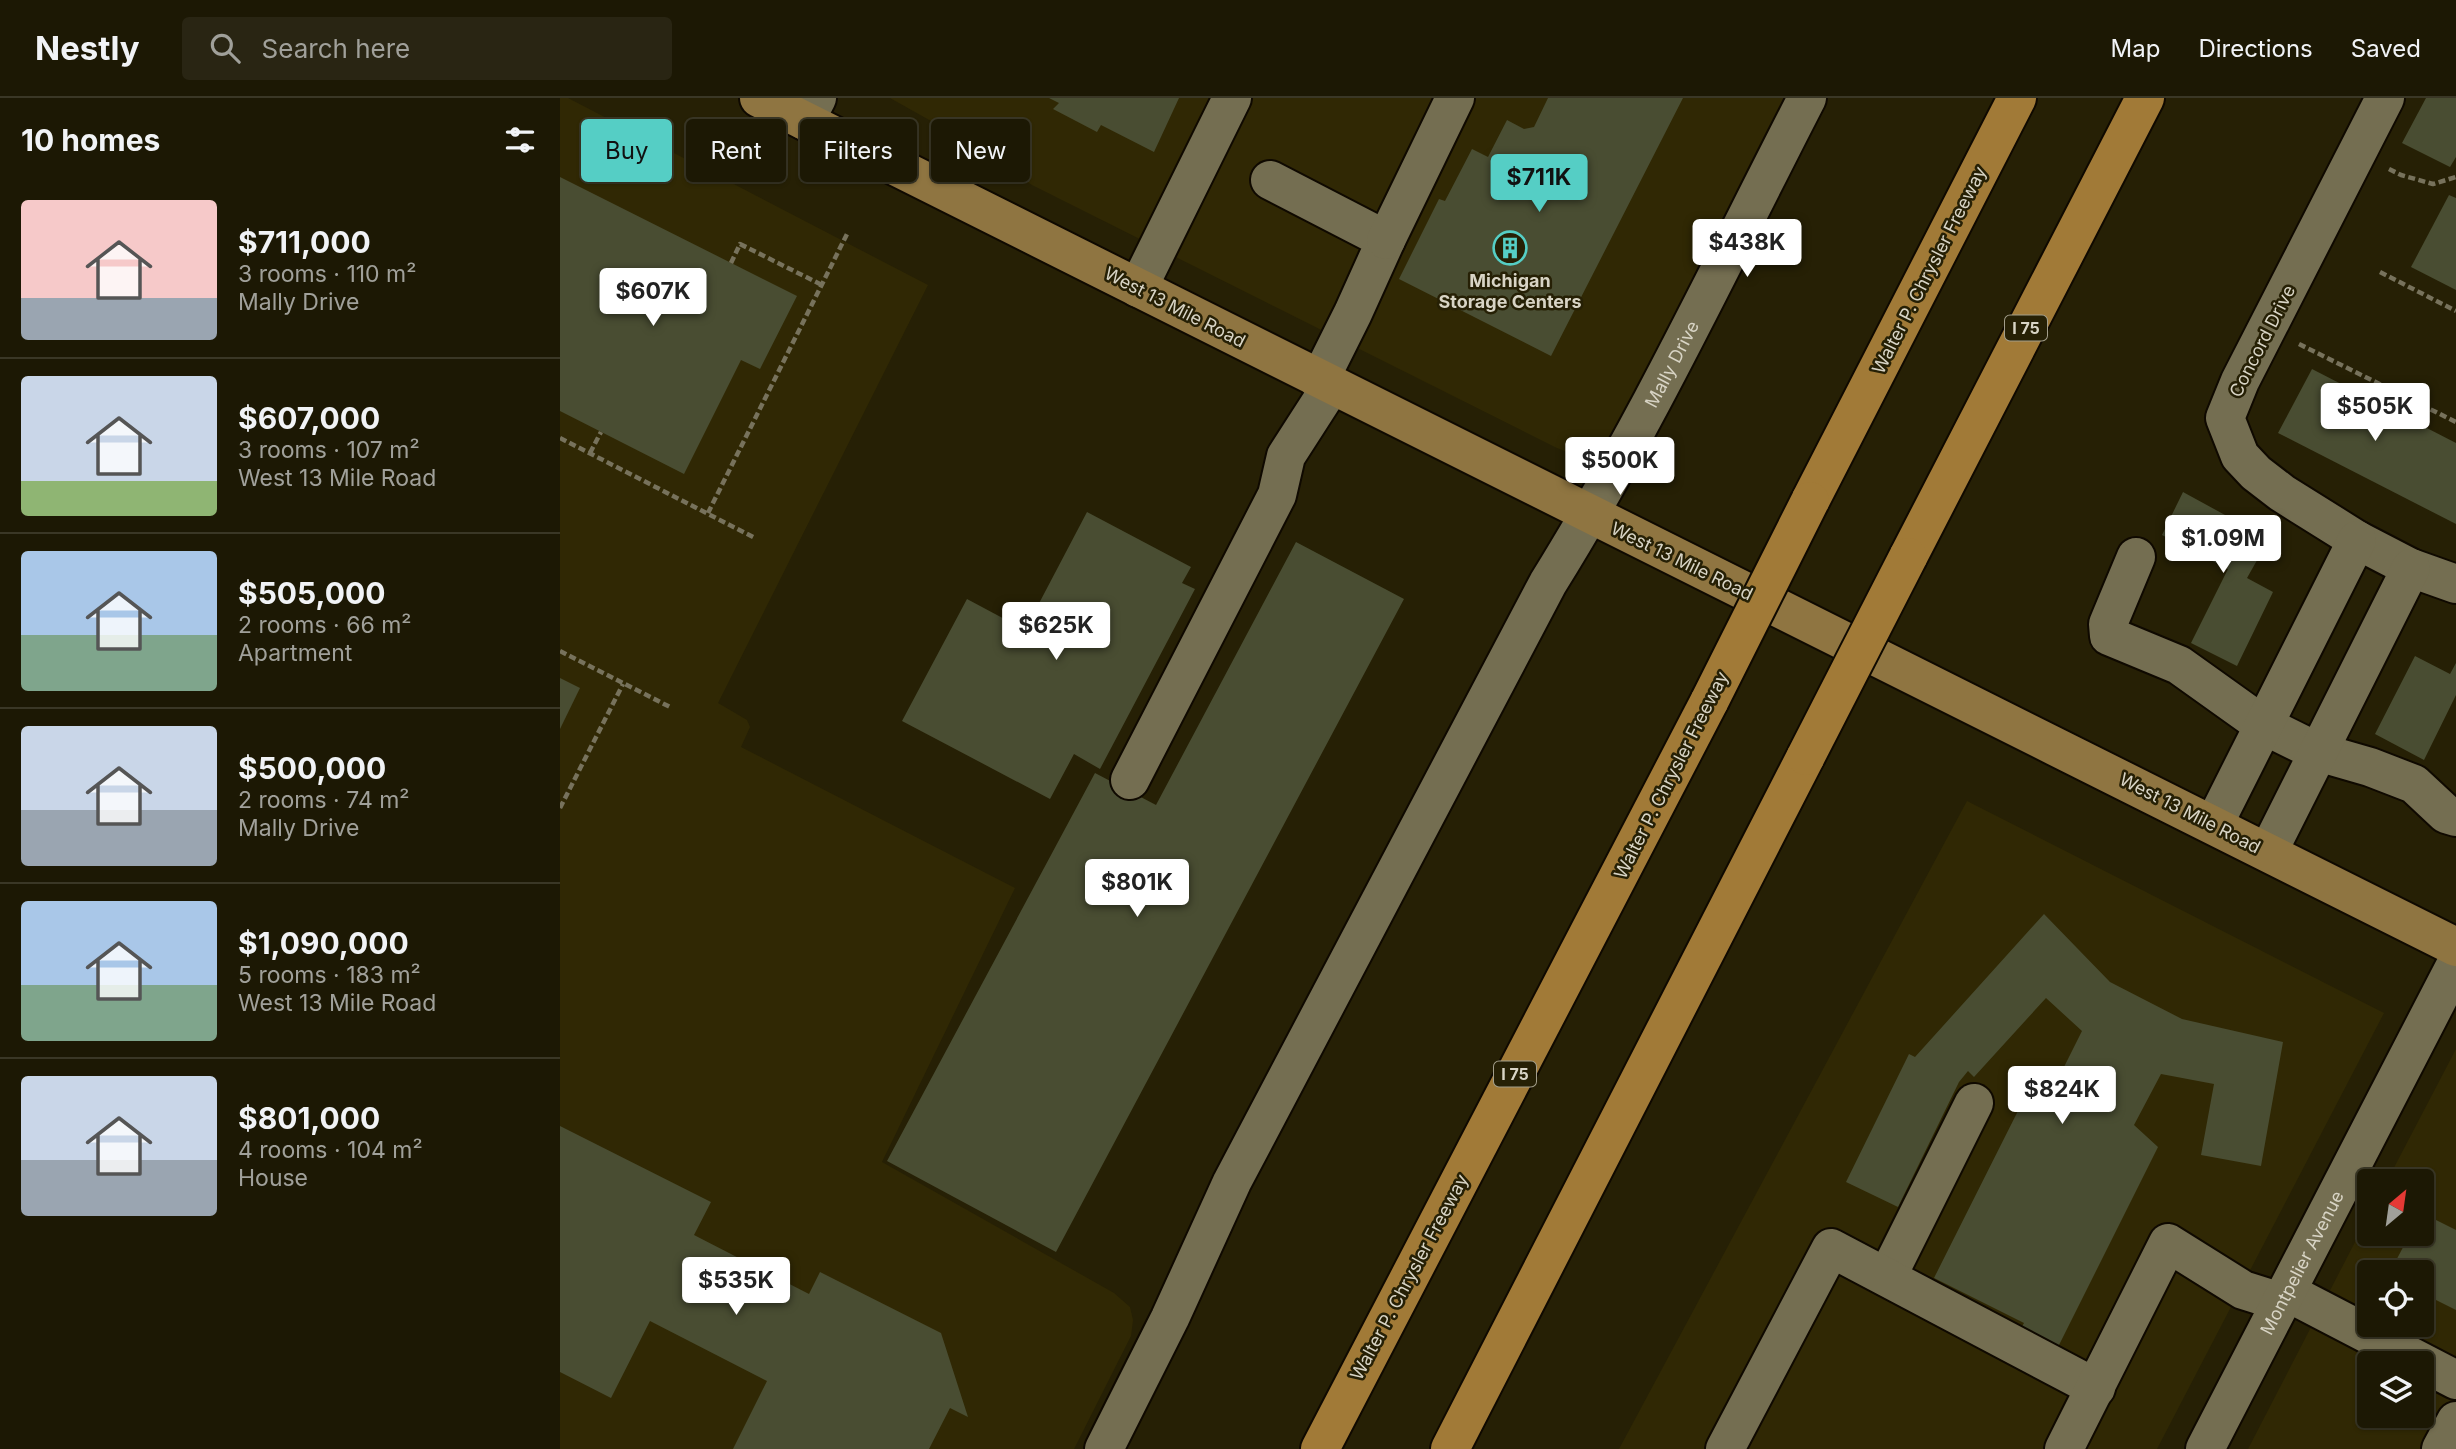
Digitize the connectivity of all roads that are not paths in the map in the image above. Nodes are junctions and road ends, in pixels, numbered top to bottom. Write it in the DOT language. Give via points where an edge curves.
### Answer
graph roads {
  1 [pos="759,98"];
  2 [pos="1232,98"];
  3 [pos="1455,98"];
  4 [pos="1807,98"];
  5 [pos="2017,98"];
  6 [pos="2145,98"];
  7 [pos="2385,98"];
  8 [pos="811,110"];
  9 [pos="1270,180"];
  10 [pos="1385,240"];
  11 [pos="1138,288"];
  12 [pos="1325,383"];
  13 [pos="1590,515"];
  14 [pos="2357,540"];
  15 [pos="2136,557"];
  16 [pos="2411,568"];
  17 [pos="2456,584"];
  18 [pos="2263,725"];
  19 [pos="2318,752"];
  20 [pos="1130,780"];
  21 [pos="2456,817"];
  22 [pos="2214,824"];
  23 [pos="2268,852"];
  24 [pos="2456,947"];
  25 [pos="2456,964"];
  26 [pos="1974,1103"];
  27 [pos="1887,1277"];
  28 [pos="2284,1297"];
  29 [pos="2456,1380"];
  30 [pos="2096,1388"];
  31 [pos="2456,1421"];
  32 [pos="1104,1449"];
  33 [pos="1320,1449"];
  34 [pos="1451,1449"];
  35 [pos="1725,1449"];
  36 [pos="2064,1449"];
  37 [pos="2205,1449"];
  38 [pos="2441,1449"];
  1 -- 8 [label="main road, West 13 Mile Road"];
  2 -- 11 [label="street"];
  3 -- 10 [label="street"];
  4 -- 13 [label="street, Mally Drive"];
  5 -- 33 [label="highway, Walter P. Chrysler Freeway / I 75, bridge"];
  6 -- 34 [label="highway, I 75, bridge"];
  7 -- 14 [label="street, Concord Drive" via="2239,381 2225,418 2240,456 2256,473"];
  8 -- 11 [label="main road, West 13 Mile Road"];
  9 -- 10 [label="street"];
  10 -- 12 [label="street"];
  11 -- 12 [label="main road, West 13 Mile Road"];
  12 -- 13 [label="main road, West 13 Mile Road"];
  12 -- 20 [label="street" via="1286,456 1276,495"];
  13 -- 22 [label="main road, West 13 Mile Road"];
  13 -- 32 [label="street, Mally Drive" via="1548,583 1232,1182"];
  14 -- 16 [label="street, Concord Drive"];
  14 -- 18 [label="street"];
  15 -- 18 [label="street" via="2108,624 2109,636 2179,665"];
  16 -- 17 [label="street, Concord Drive"];
  16 -- 19 [label="street"];
  18 -- 19 [label="street"];
  18 -- 22 [label="street"];
  19 -- 21 [label="street" via="2414,784 2446,814"];
  19 -- 23 [label="street"];
  22 -- 23 [label="main road, West 13 Mile Road"];
  23 -- 24 [label="main road, West 13 Mile Road"];
  25 -- 28 [label="street, Montpelier Avenue"];
  26 -- 27 [label="street"];
  27 -- 30 [label="street"];
  27 -- 35 [label="street" via="1831,1248"];
  28 -- 29 [label="street"];
  28 -- 30 [label="street" via="2243,1290 2168,1243"];
  28 -- 37 [label="street, Montpelier Avenue"];
  30 -- 36 [label="street"];
  31 -- 38 [label="street"];
}
